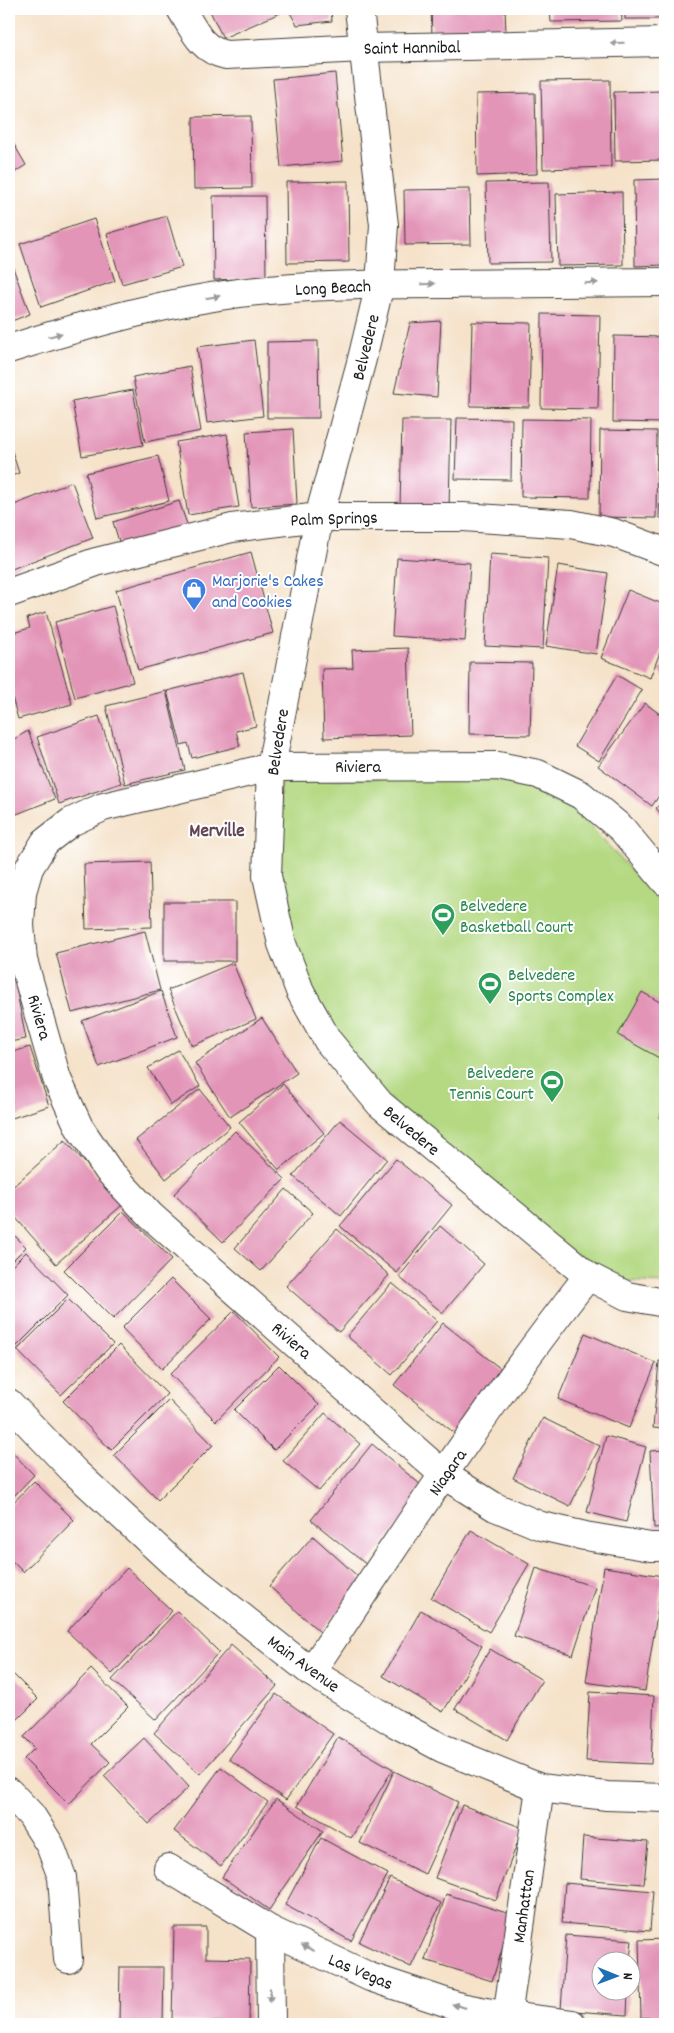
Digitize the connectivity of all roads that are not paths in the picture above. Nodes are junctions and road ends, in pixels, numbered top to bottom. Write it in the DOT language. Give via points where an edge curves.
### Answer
graph roads {
  1 [pos="181,9"];
  2 [pos="359,9"];
  3 [pos="665,42"];
  4 [pos="362,48"];
  5 [pos="665,282"];
  6 [pos="380,284"];
  7 [pos="9,349"];
  8 [pos="319,517"];
  9 [pos="665,552"];
  10 [pos="9,593"];
  11 [pos="271,767"];
  12 [pos="665,881"];
  13 [pos="15,892"];
  14 [pos="588,1276"];
  15 [pos="665,1303"];
  16 [pos="9,1403"];
  17 [pos="444,1475"];
  18 [pos="665,1546"];
  19 [pos="311,1672"];
  20 [pos="540,1788"];
  21 [pos="9,1792"];
  22 [pos="665,1798"];
  23 [pos="168,1868"];
  24 [pos="270,1930"];
  25 [pos="68,1959"];
  26 [pos="506,2020"];
  27 [pos="271,2024"];
  28 [pos="572,2024"];
  1 -- 4 [label="street, Saint Hannibal" via="213,52 239,55"];
  2 -- 4 [label="street, Belvedere"];
  3 -- 4 [label="street, Saint Hannibal, one-way"];
  4 -- 6 [label="street, Belvedere" via="384,225"];
  6 -- 5 [label="street, Long Beach, one-way"];
  7 -- 6 [label="street, Long Beach, one-way" via="190,301 248,292"];
  6 -- 8 [label="street, Belvedere"];
  8 -- 9 [label="street, Palm Springs" via="463,517 571,524 614,533"];
  8 -- 10 [label="street, Palm Springs" via="232,528 96,562"];
  8 -- 11 [label="street, Belvedere"];
  11 -- 12 [label="street, Riviera" via="498,766 538,774 588,800 622,829"];
  11 -- 13 [label="street, Riviera" via="103,807 71,822 46,842"];
  11 -- 14 [label="street, Belvedere" via="267,876 282,944 300,991 328,1041 380,1104"];
  13 -- 17 [label="street, Riviera" via="23,960 57,1079 79,1127 108,1170 151,1216"];
  14 -- 15 [label="street, Belvedere" via="627,1296"];
  14 -- 17 [label="street, Niagara" via="548,1326"];
  16 -- 19 [label="street, Main Avenue" via="75,1472 172,1562"];
  17 -- 18 [label="street, Riviera" via="495,1507 541,1526 651,1547"];
  17 -- 19 [label="street, Niagara"];
  19 -- 20 [label="street, Main Avenue" via="442,1748"];
  20 -- 22 [label="street, Main Avenue" via="607,1796"];
  20 -- 26 [label="street, Manhattan"];
  21 -- 25 [label="street" via="31,1814 50,1845 62,1877"];
  23 -- 24 [label="street, Las Vegas"];
  26 -- 24 [label="street, Las Vegas, one-way" via="370,1977"];
  24 -- 27 [label="street, one-way"];
  26 -- 28 [label="street, Las Vegas"];
}
